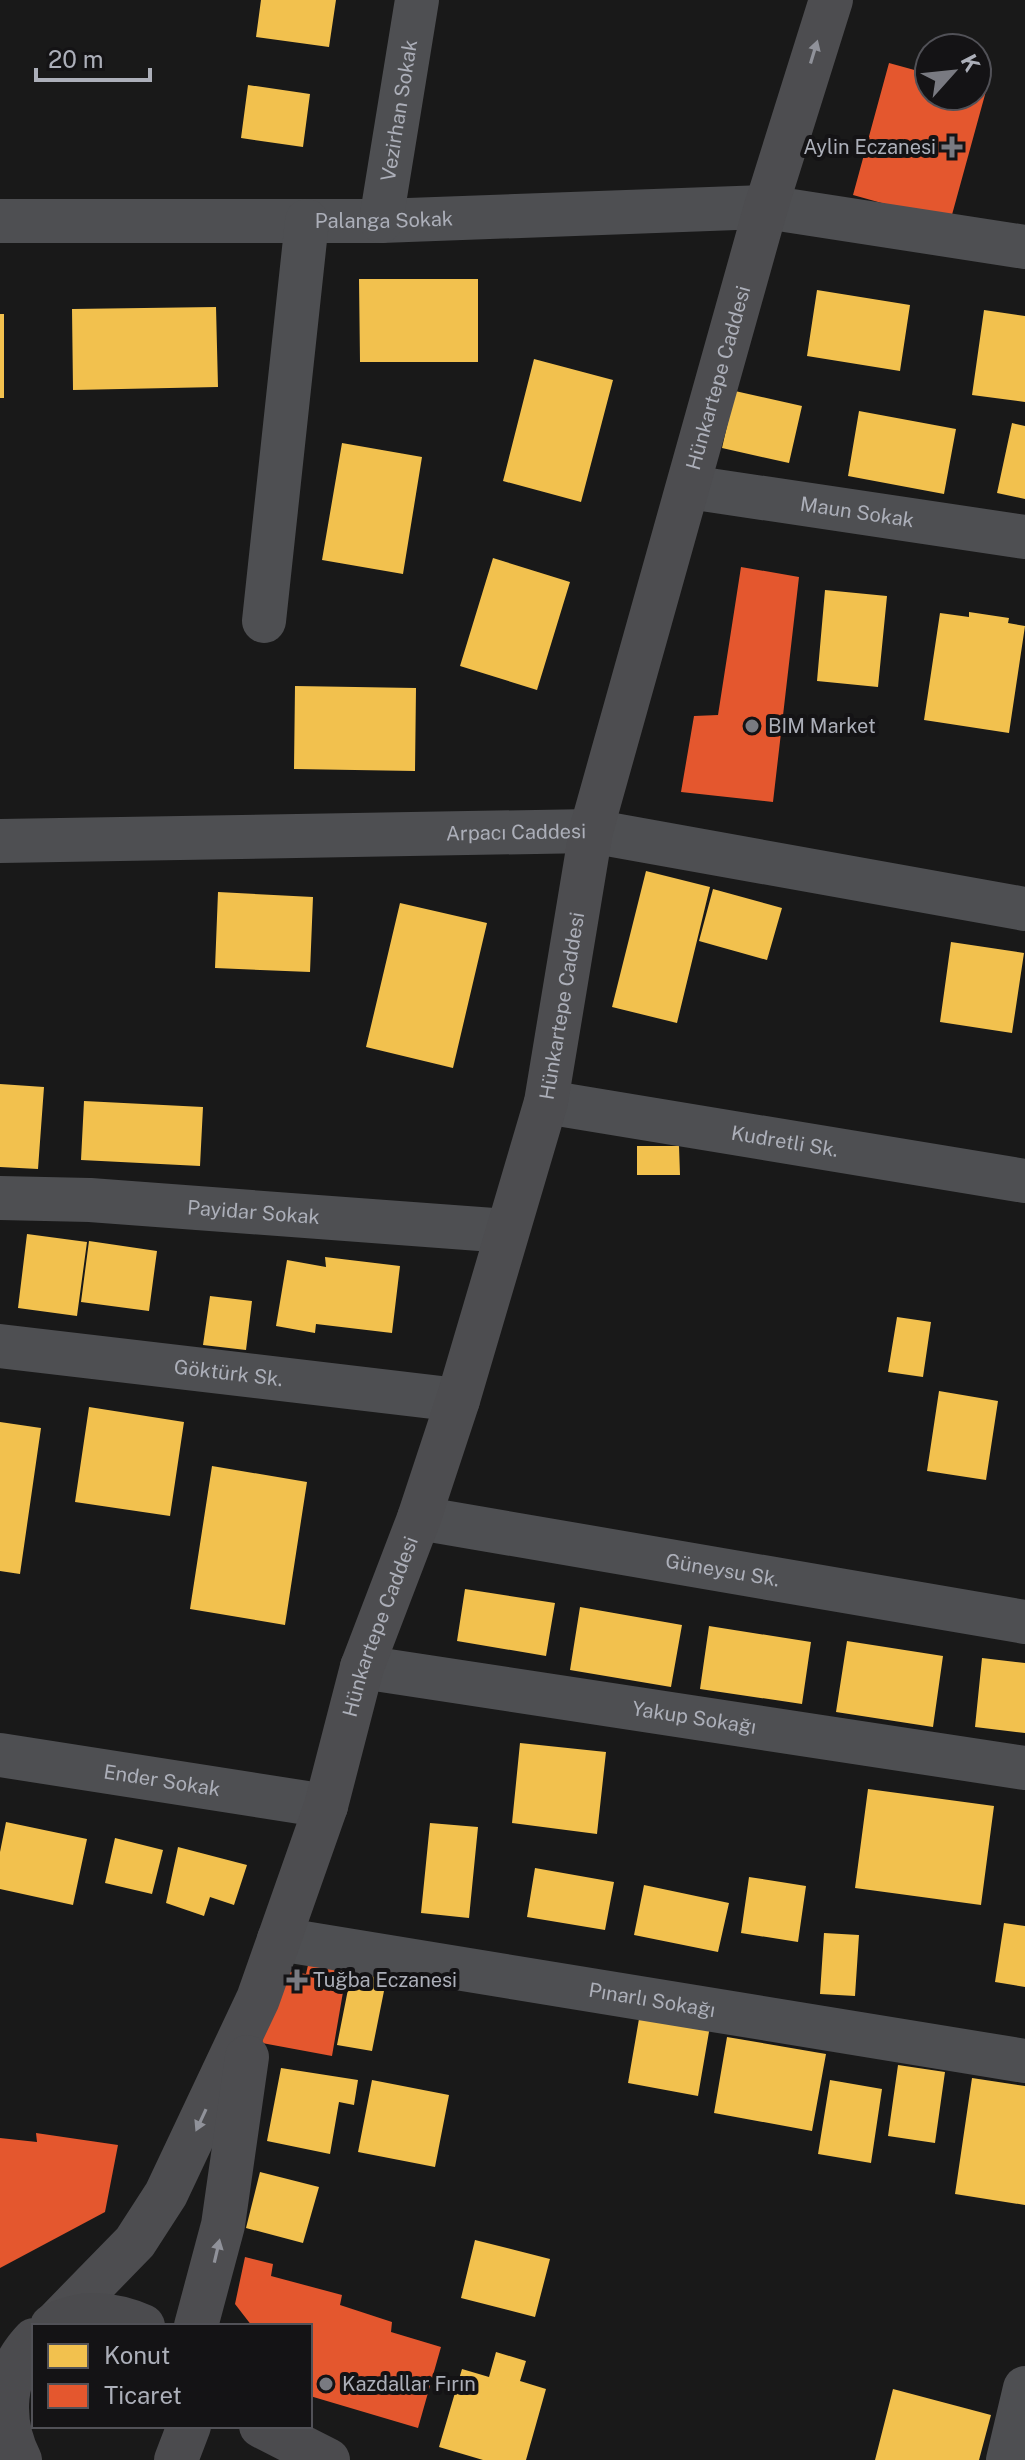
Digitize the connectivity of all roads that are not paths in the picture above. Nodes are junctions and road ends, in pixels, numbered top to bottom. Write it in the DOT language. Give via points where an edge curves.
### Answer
graph roads {
  1 [pos="417,0"];
  2 [pos="798,0"];
  3 [pos="831,0"];
  4 [pos="766,207"];
  5 [pos="0,221"];
  6 [pos="307,221"];
  7 [pos="381,221"];
  8 [pos="1025,247"];
  9 [pos="689,487"];
  10 [pos="1025,537"];
  11 [pos="264,621"];
  12 [pos="591,831"];
  13 [pos="0,841"];
  14 [pos="1025,909"];
  15 [pos="546,1102"];
  16 [pos="1025,1181"];
  17 [pos="0,1198"];
  18 [pos="507,1231"];
  19 [pos="0,1346"];
  20 [pos="458,1400"];
  21 [pos="419,1518"];
  22 [pos="1025,1622"];
  23 [pos="362,1667"];
  24 [pos="0,1755"];
  25 [pos="1025,1768"];
  26 [pos="326,1806"];
  27 [pos="279,1939"];
  28 [pos="258,1999"];
  29 [pos="1025,2061"];
  30 [pos="0,2323"];
  31 [pos="50,2324"];
  32 [pos="60,2324"];
  33 [pos="138,2324"];
  34 [pos="197,2324"];
  35 [pos="32,2328"];
  36 [pos="32,2342"];
  37 [pos="1025,2388"];
  38 [pos="188,2428"];
  39 [pos="265,2428"];
  40 [pos="9,2442"];
  41 [pos="176,2460"];
  42 [pos="328,2460"];
  43 [pos="1008,2460"];
  1 -- 7 [label="street, Vezirhan Sokak"];
  2 -- 4 [label="main road" via="756,163"];
  4 -- 3 [label="main road, Hünkartepe Caddesi, one-way"];
  4 -- 7 [label="street, Palanga Sokak"];
  4 -- 8 [label="street, Palanga Sokak"];
  4 -- 9 [label="main road, Hünkartepe Caddesi"];
  5 -- 6 [label="street, Palanga Sokak"];
  6 -- 7 [label="street, Palanga Sokak"];
  6 -- 11 [label="street"];
  9 -- 10 [label="street, Maun Sokak"];
  9 -- 12 [label="main road, Hünkartepe Caddesi"];
  12 -- 13 [label="street, Arpacı Caddesi"];
  12 -- 14 [label="street, Arpacı Caddesi"];
  12 -- 15 [label="main road, Hünkartepe Caddesi"];
  15 -- 16 [label="street, Kudretli Sk."];
  15 -- 18 [label="main road, Hünkartepe Caddesi"];
  17 -- 18 [label="street, Payidar Sokak"];
  18 -- 20 [label="main road, Hünkartepe Caddesi"];
  19 -- 20 [label="street, Göktürk Sk."];
  20 -- 21 [label="main road, Hünkartepe Caddesi"];
  21 -- 22 [label="street, Güneysu Sk."];
  21 -- 23 [label="main road, Hünkartepe Caddesi"];
  23 -- 25 [label="street, Yakup Sokağı"];
  23 -- 26 [label="main road, Hünkartepe Caddesi"];
  24 -- 26 [label="street, Ender Sokak"];
  26 -- 27 [label="main road, Hünkartepe Caddesi"];
  27 -- 28 [label="main road, Hünkartepe Caddesi"];
  27 -- 29 [label="street, Pınarlı Sokağı"];
  28 -- 31 [label="main road, one-way" via="166,2194 135,2242"];
  34 -- 28 [label="main road, one-way" via="223,2225"];
  30 -- 35 [label="main road"];
  32 -- 33 [label="main road" via="83,2315 113,2315"];
  36 -- 40 [label="main road" via="7,2381 3,2411"];
  37 -- 43 [label="street"];
  38 -- 41 [label="main road"];
  39 -- 42 [label="main road"];
}
